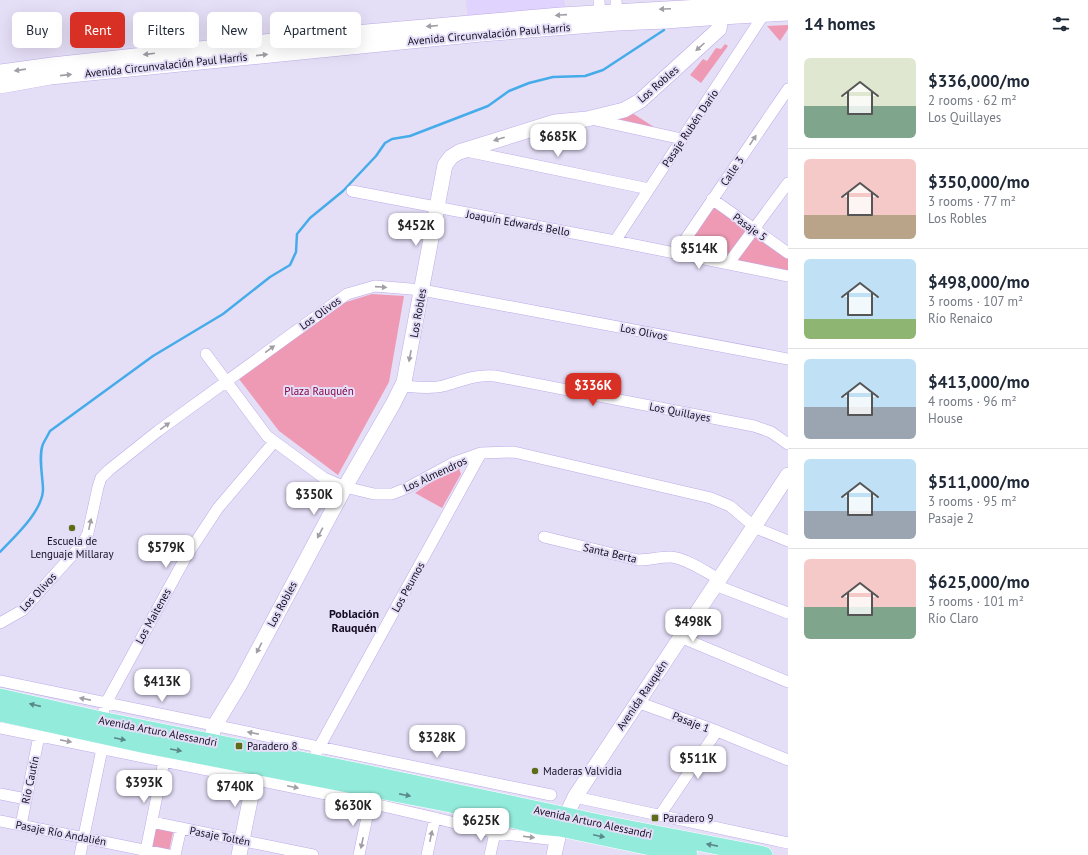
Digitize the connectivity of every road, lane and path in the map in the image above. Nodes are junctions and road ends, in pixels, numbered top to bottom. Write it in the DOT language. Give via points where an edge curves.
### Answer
graph roads {
  1 [pos="788,2"];
  2 [pos="722,7"];
  3 [pos="617,12"];
  4 [pos="600,13"];
  5 [pos="788,13"];
  6 [pos="764,14"];
  7 [pos="0,72"];
  8 [pos="0,86"];
  9 [pos="788,89"];
  10 [pos="587,119"];
  11 [pos="682,139"];
  12 [pos="463,150"];
  13 [pos="787,185"];
  14 [pos="649,189"];
  15 [pos="352,191"];
  16 [pos="712,199"];
  17 [pos="437,208"];
  18 [pos="754,230"];
  19 [pos="614,241"];
  20 [pos="676,253"];
  21 [pos="788,253"];
  22 [pos="728,264"];
  23 [pos="788,276"];
  24 [pos="422,290"];
  25 [pos="206,354"];
  26 [pos="788,359"];
  27 [pos="226,382"];
  28 [pos="403,386"];
  29 [pos="274,442"];
  30 [pos="788,444"];
  31 [pos="481,453"];
  32 [pos="788,475"];
  33 [pos="345,487"];
  34 [pos="755,527"];
  35 [pos="544,537"];
  36 [pos="788,541"];
  37 [pos="717,582"];
  38 [pos="788,613"];
  39 [pos="0,623"];
  40 [pos="680,637"];
  41 [pos="0,681"];
  42 [pos="788,682"];
  43 [pos="0,697"];
  44 [pos="637,702"];
  45 [pos="106,703"];
  46 [pos="0,713"];
  47 [pos="100,720"];
  48 [pos="215,725"];
  49 [pos="0,728"];
  50 [pos="716,731"];
  51 [pos="39,736"];
  52 [pos="210,742"];
  53 [pos="319,746"];
  54 [pos="105,749"];
  55 [pos="788,760"];
  56 [pos="164,761"];
  57 [pos="313,763"];
  58 [pos="257,766"];
  59 [pos="0,794"];
  60 [pos="551,795"];
  61 [pos="575,796"];
  62 [pos="26,799"];
  63 [pos="370,804"];
  64 [pos="660,815"];
  65 [pos="435,818"];
  66 [pos="0,821"];
  67 [pos="152,822"];
  68 [pos="20,825"];
  69 [pos="181,828"];
  70 [pos="561,828"];
  71 [pos="494,833"];
  72 [pos="86,838"];
  73 [pos="788,843"];
  74 [pos="240,848"];
  75 [pos="146,850"];
  76 [pos="80,855"];
  77 [pos="86,855"];
  78 [pos="168,855"];
  79 [pos="175,855"];
  80 [pos="313,855"];
  81 [pos="359,855"];
  82 [pos="427,855"];
  83 [pos="490,855"];
  84 [pos="554,855"];
  85 [pos="689,855"];
  86 [pos="764,855"];
  1 -- 2 [label="main road, Avenida Circunvalación Paul Harris"];
  2 -- 3 [label="main road, Avenida Circunvalación Paul Harris" via="666,21"];
  2 -- 6 [label="main road, Avenida Circunvalación Paul Harris"];
  2 -- 10 [label="main road, Los Robles, one-way" via="720,29 640,101 624,110"];
  3 -- 4 [label="main road, Avenida Circunvalación Paul Harris"];
  4 -- 7 [label="main road, Avenida Circunvalación Paul Harris, one-way" via="309,37"];
  8 -- 4 [label="main road, Avenida Circunvalación Paul Harris, one-way" via="50,77 481,34"];
  5 -- 6 [label="main road, Avenida Circunvalación Paul Harris"];
  6 -- 11 [label="street, Pasaje Rubén Darío"];
  16 -- 9 [label="street, Calle 3, one-way"];
  10 -- 11 [label="street"];
  10 -- 12 [label="main road, Los Robles, one-way" via="555,122"];
  11 -- 14 [label="street, Pasaje Rubén Darío"];
  12 -- 14 [label="street"];
  12 -- 17 [label="main road, Los Robles" via="451,157 445,165"];
  13 -- 18 [label="street"];
  14 -- 19 [label="street, Pasaje Rubén Darío"];
  15 -- 17 [label="street, Joaquín Edwards Bello"];
  16 -- 18 [label="street, Pasaje 5"];
  16 -- 20 [label="street, Calle 3"];
  17 -- 19 [label="street, Joaquín Edwards Bello"];
  17 -- 24 [label="main road, Los Robles"];
  18 -- 21 [label="street, Pasaje 5"];
  18 -- 22 [label="street"];
  19 -- 20 [label="street, Joaquín Edwards Bello"];
  20 -- 22 [label="street, Joaquín Edwards Bello"];
  22 -- 23 [label="street, Joaquín Edwards Bello"];
  24 -- 26 [label="street, Los Olivos"];
  27 -- 24 [label="street, Los Olivos, one-way" via="347,294 375,286"];
  24 -- 28 [label="main road, Los Robles, one-way"];
  25 -- 27 [label="street, Los Almendros"];
  27 -- 29 [label="street, Los Almendros"];
  39 -- 27 [label="street, Los Olivos, one-way" via="23,610 82,543 88,533 101,478 158,431"];
  28 -- 30 [label="street, Los Quillayes" via="432,388 472,376 495,376 754,426 771,432"];
  28 -- 33 [label="main road, Los Robles"];
  29 -- 33 [label="street, Los Almendros" via="324,478"];
  29 -- 45 [label="street, Los Maitenes" via="218,508 187,555"];
  31 -- 33 [label="street, Los Almendros" via="453,463 392,494 374,494"];
  31 -- 34 [label="street, Los Almendros" via="514,452 711,498 730,506"];
  31 -- 53 [label="street, Los Peumos"];
  32 -- 34 [label="main road, Avenida Rauquén"];
  33 -- 48 [label="main road, Los Robles, one-way"];
  34 -- 36 [label="street, Los Almendros"];
  34 -- 37 [label="main road, Avenida Rauquén"];
  35 -- 37 [label="street, Santa Berta" via="638,560 671,557 694,565"];
  37 -- 38 [label="street, Santa Berta"];
  37 -- 40 [label="main road, Avenida Rauquén"];
  40 -- 42 [label="street"];
  40 -- 44 [label="main road, Avenida Rauquén"];
  45 -- 41 [label="street, Avenida Arturo Alessandri, one-way"];
  47 -- 43 [label="main road, Avenida Arturo Alessandri, one-way"];
  44 -- 50 [label="street, Pasaje 1"];
  44 -- 61 [label="main road, Avenida Rauquén"];
  45 -- 47 [label="street, Los Maitenes"];
  45 -- 48 [label="street, Avenida Arturo Alessandri"];
  46 -- 58 [label="main road, Avenida Arturo Alessandri, one-way"];
  47 -- 52 [label="main road, Avenida Arturo Alessandri"];
  48 -- 52 [label="main road, Los Robles"];
  53 -- 48 [label="street, Avenida Arturo Alessandri, one-way"];
  49 -- 51 [label="street, Avenida Arturo Alessandri"];
  50 -- 55 [label="street, Pasaje 1"];
  50 -- 64 [label="street"];
  51 -- 54 [label="street, Avenida Arturo Alessandri, one-way"];
  51 -- 62 [label="street, Río Cautín"];
  52 -- 58 [label="main road, Avenida Arturo Alessandri"];
  53 -- 57 [label="street, Los Peumos"];
  53 -- 60 [label="street, Avenida Arturo Alessandri"];
  54 -- 56 [label="street, Avenida Arturo Alessandri"];
  54 -- 72 [label="street"];
  56 -- 58 [label="street, Avenida Arturo Alessandri"];
  56 -- 67 [label="street"];
  57 -- 58 [label="main road, Avenida Arturo Alessandri"];
  57 -- 70 [label="main road, Avenida Arturo Alessandri"];
  58 -- 63 [label="street, Avenida Arturo Alessandri, one-way"];
  58 -- 70 [label="main road, Avenida Arturo Alessandri, one-way" via="451,804 539,826"];
  58 -- 74 [label="main road"];
  59 -- 62 [label="street"];
  61 -- 64 [label="street, Avenida Arturo Alessandri"];
  61 -- 70 [label="main road, Avenida Rauquén"];
  62 -- 68 [label="street, Río Cautín"];
  63 -- 65 [label="street, Avenida Arturo Alessandri"];
  63 -- 81 [label="street, one-way"];
  64 -- 73 [label="street, Avenida Arturo Alessandri"];
  65 -- 71 [label="street, Avenida Arturo Alessandri"];
  82 -- 65 [label="street, one-way"];
  66 -- 68 [label="street, Pasaje Río Andalién"];
  67 -- 69 [label="street, Pasaje Toltén"];
  67 -- 75 [label="street"];
  68 -- 72 [label="street, Pasaje Río Andalién"];
  69 -- 74 [label="street, Pasaje Toltén"];
  69 -- 79 [label="street"];
  71 -- 70 [label="street, Avenida Arturo Alessandri, one-way"];
  70 -- 84 [label="main road, Avenida Rauquén"];
  70 -- 85 [label="main road, Avenida Arturo Alessandri, one-way"];
  86 -- 70 [label="main road, Avenida Arturo Alessandri, one-way"];
  71 -- 83 [label="street"];
  72 -- 75 [label="street, Pasaje Río Andalién"];
  72 -- 76 [label="street"];
  72 -- 77 [label="street"];
  74 -- 80 [label="street, Pasaje Toltén"];
  75 -- 78 [label="street, Pasaje Río Andalién"];
}
